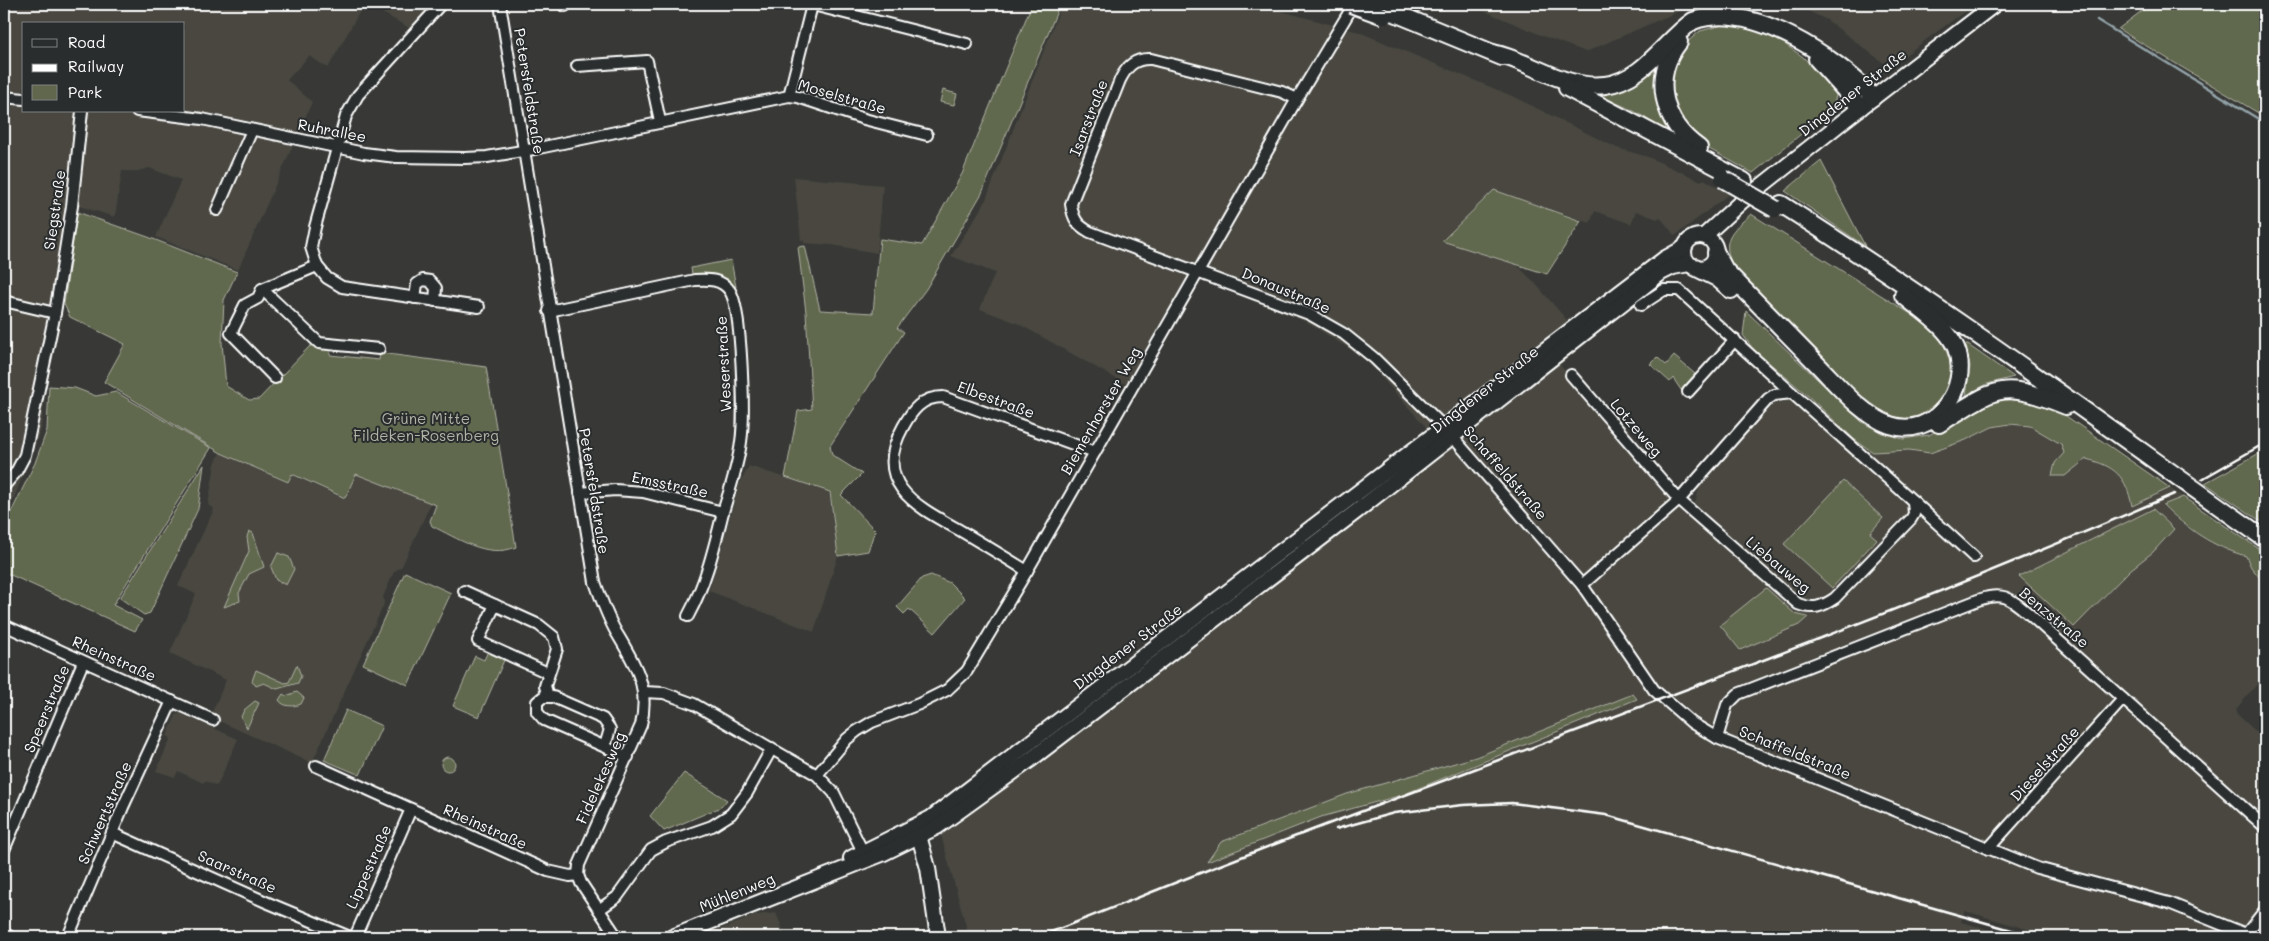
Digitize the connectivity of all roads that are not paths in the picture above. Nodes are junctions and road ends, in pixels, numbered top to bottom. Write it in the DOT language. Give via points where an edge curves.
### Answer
graph roads {
  1 [pos="441,4"];
  2 [pos="500,4"];
  3 [pos="811,4"];
  4 [pos="1352,4"];
  5 [pos="1995,4"];
  6 [pos="845,8"];
  7 [pos="1381,10"];
  8 [pos="967,44"];
  9 [pos="1493,53"];
  10 [pos="577,66"];
  11 [pos="789,96"];
  12 [pos="4,97"];
  13 [pos="1873,97"];
  14 [pos="22,99"];
  15 [pos="1296,99"];
  16 [pos="1860,107"];
  17 [pos="82,112"];
  18 [pos="145,112"];
  19 [pos="660,121"];
  20 [pos="252,130"];
  21 [pos="927,136"];
  22 [pos="337,147"];
  23 [pos="523,150"];
  24 [pos="1733,176"];
  25 [pos="1778,206"];
  26 [pos="217,210"];
  27 [pos="1711,244"];
  28 [pos="1684,248"];
  29 [pos="316,266"];
  30 [pos="1692,266"];
  31 [pos="1199,272"];
  32 [pos="1888,283"];
  33 [pos="262,289"];
  34 [pos="415,298"];
  35 [pos="4,301"];
  36 [pos="435,301"];
  37 [pos="1641,305"];
  38 [pos="479,307"];
  39 [pos="550,311"];
  40 [pos="55,313"];
  41 [pos="1735,340"];
  42 [pos="378,349"];
  43 [pos="1571,375"];
  44 [pos="276,378"];
  45 [pos="1688,392"];
  46 [pos="1792,393"];
  47 [pos="2066,406"];
  48 [pos="1448,432"];
  49 [pos="1096,452"];
  50 [pos="2164,468"];
  51 [pos="4,486"];
  52 [pos="1359,493"];
  53 [pos="580,494"];
  54 [pos="1679,500"];
  55 [pos="1913,502"];
  56 [pos="723,512"];
  57 [pos="2265,539"];
  58 [pos="1306,550"];
  59 [pos="1974,557"];
  60 [pos="1027,571"];
  61 [pos="1582,586"];
  62 [pos="464,591"];
  63 [pos="495,605"];
  64 [pos="688,616"];
  65 [pos="4,626"];
  66 [pos="83,662"];
  67 [pos="548,673"];
  68 [pos="643,692"];
  69 [pos="548,696"];
  70 [pos="2123,699"];
  71 [pos="172,701"];
  72 [pos="213,720"];
  73 [pos="1717,738"];
  74 [pos="605,746"];
  75 [pos="772,748"];
  76 [pos="628,757"];
  77 [pos="316,766"];
  78 [pos="817,775"];
  79 [pos="411,809"];
  80 [pos="2265,827"];
  81 [pos="917,831"];
  82 [pos="112,833"];
  83 [pos="1988,849"];
  84 [pos="4,850"];
  85 [pos="863,852"];
  86 [pos="578,875"];
  87 [pos="813,880"];
  88 [pos="600,909"];
  89 [pos="2265,910"];
  90 [pos="4,936"];
  91 [pos="2249,936"];
  92 [pos="8,937"];
  93 [pos="68,937"];
  94 [pos="350,937"];
  95 [pos="355,937"];
  96 [pos="617,937"];
  97 [pos="672,937"];
  98 [pos="938,937"];
  1 -- 22 [label="street" via="358,95 346,116"];
  2 -- 23 [label="street, Petersfeldstraße"];
  3 -- 6 [label="street"];
  3 -- 11 [label="street"];
  4 -- 7 [label="highway, bridge"];
  4 -- 15 [label="street, Biemenhorster Weg"];
  5 -- 13 [label="main road, Dingdener Straße"];
  6 -- 8 [label="street"];
  7 -- 9 [label="highway"];
  7 -- 24 [label="highway" via="1595,108"];
  9 -- 13 [label="highway" via="1512,57 1571,82 1586,86 1606,85 1631,76 1644,67 1694,21 1714,13 1740,11 1770,19 1801,37"];
  9 -- 24 [label="highway" via="1598,103"];
  10 -- 19 [label="street" via="647,61"];
  11 -- 19 [label="street, Moselstraße"];
  11 -- 21 [label="street, Moselstraße"];
  12 -- 14 [label="street"];
  13 -- 16 [label="main road, Dingdener Straße"];
  15 -- 31 [label="street, Biemenhorster Weg"];
  15 -- 31 [label="street, Isarstraße" via="1282,92 1151,59 1132,63 1125,70 1071,204 1073,216 1079,226 1090,232"];
  16 -- 24 [label="highway" via="1821,62 1782,33 1762,23 1730,16 1714,18 1699,25 1683,38 1665,68 1662,86 1666,105 1683,136"];
  16 -- 27 [label="main road, Dingdener Straße" via="1733,210"];
  17 -- 40 [label="street, Siegstraße" via="72,206"];
  18 -- 20 [label="street, Ruhrallee" via="202,119"];
  19 -- 23 [label="street, Moselstraße"];
  20 -- 22 [label="street, Ruhrallee"];
  20 -- 26 [label="street"];
  22 -- 23 [label="street, Ruhrallee" via="380,155 426,158 487,157"];
  22 -- 29 [label="street" via="312,247"];
  23 -- 39 [label="street, Petersfeldstraße"];
  24 -- 25 [label="highway, bridge"];
  25 -- 32 [label="highway"];
  25 -- 50 [label="highway" via="1889,274"];
  27 -- 28 [label="main road, Dingdener Straße" via="1693,237"];
  27 -- 30 [label="main road, Dingdener Straße" via="1711,264"];
  27 -- 32 [label="highway" via="1725,270 1855,402 1891,426 1912,426 1936,416 1952,399 1959,381 1960,362 1956,348 1942,329"];
  28 -- 30 [label="main road"];
  28 -- 48 [label="main road, Dingdener Straße" via="1664,259"];
  29 -- 33 [label="street"];
  29 -- 34 [label="street" via="342,287"];
  30 -- 47 [label="highway" via="1710,273 1726,285 1848,406 1878,427 1898,433 1916,432 1938,424 1986,395 2007,390 2033,392"];
  30 -- 48 [label="main road, Dingdener Straße" via="1673,267 1661,273"];
  31 -- 48 [label="street, Donaustraße" via="1310,314 1344,334 1374,358"];
  31 -- 49 [label="street, Biemenhorster Weg"];
  32 -- 47 [label="highway"];
  33 -- 42 [label="street" via="319,343"];
  33 -- 44 [label="street" via="258,298 245,305 231,333"];
  34 -- 36 [label="street"];
  34 -- 36 [label="street" via="417,284 423,280 430,281 436,288"];
  35 -- 40 [label="street"];
  36 -- 38 [label="street"];
  37 -- 41 [label="street" via="1664,290 1679,290"];
  39 -- 53 [label="street, Petersfeldstraße"];
  39 -- 56 [label="street, Weserstraße" via="695,280 719,282 731,292 740,337 742,441"];
  40 -- 51 [label="street, Siegstraße" via="25,455"];
  41 -- 45 [label="street"];
  41 -- 46 [label="street"];
  43 -- 54 [label="street, Lotzeweg"];
  46 -- 54 [label="street" via="1774,394 1768,399"];
  46 -- 55 [label="street"];
  47 -- 50 [label="highway"];
  48 -- 52 [label="main road, Dingdener Straße"];
  48 -- 58 [label="main road, Dingdener Straße"];
  48 -- 61 [label="street, Schaffeldstraße"];
  49 -- 60 [label="street, Biemenhorster Weg"];
  49 -- 60 [label="street, Elbestraße" via="943,397 921,403 906,420 893,456 894,473 902,492 921,508"];
  50 -- 57 [label="highway"];
  52 -- 58 [label="main road, Dingdener Straße" via="1346,507 1307,536 1303,542"];
  52 -- 81 [label="main road, Dingdener Straße"];
  53 -- 56 [label="street, Emsstraße" via="615,490 643,492"];
  53 -- 68 [label="street, Petersfeldstraße" via="595,582 604,609 639,673"];
  54 -- 55 [label="street, Liebauweg" via="1798,604 1815,608 1835,598 1910,519 1914,514"];
  54 -- 61 [label="street"];
  55 -- 59 [label="street"];
  56 -- 64 [label="street, Weserstraße" via="702,592"];
  58 -- 81 [label="main road, Dingdener Straße" via="1030,760 937,827"];
  60 -- 78 [label="street, Biemenhorster Weg" via="959,680 947,690 872,722 857,732 847,739"];
  61 -- 73 [label="street, Schaffeldstraße" via="1654,690 1692,723"];
  62 -- 63 [label="street"];
  63 -- 67 [label="street" via="539,625 554,637 556,655"];
  63 -- 67 [label="street" via="478,641"];
  65 -- 66 [label="street, Rheinstraße"];
  66 -- 71 [label="street, Rheinstraße"];
  66 -- 84 [label="street, Speerstraße"];
  67 -- 69 [label="street" via="545,686"];
  68 -- 75 [label="street" via="677,696"];
  68 -- 76 [label="street, Fidelekesweg" via="643,715"];
  69 -- 74 [label="street" via="603,719 610,729"];
  69 -- 74 [label="street" via="537,702 540,716"];
  70 -- 73 [label="street, Benzstraße" via="2014,601 1991,595 1738,694 1727,705"];
  70 -- 80 [label="street, Benzstraße"];
  70 -- 83 [label="street, Dieselstraße"];
  71 -- 72 [label="street, Rheinstraße"];
  71 -- 82 [label="street, Schwertstraße"];
  73 -- 83 [label="street, Schaffeldstraße"];
  74 -- 76 [label="street"];
  75 -- 78 [label="street"];
  75 -- 88 [label="street" via="747,793 730,814 712,826 650,850 617,897"];
  76 -- 86 [label="street, Fidelekesweg" via="579,865"];
  77 -- 79 [label="street, Rheinstraße"];
  78 -- 85 [label="street" via="834,794"];
  79 -- 86 [label="street, Rheinstraße" via="548,871"];
  79 -- 95 [label="street, Lippestraße"];
  81 -- 85 [label="main road, Mühlenweg"];
  81 -- 87 [label="main road, Mühlenweg" via="843,870"];
  81 -- 98 [label="main road" via="928,868"];
  82 -- 93 [label="street, Schwertstraße"];
  82 -- 94 [label="street, Saarstraße"];
  83 -- 91 [label="street, Schaffeldstraße" via="2037,868 2169,903"];
  85 -- 87 [label="main road, Mühlenweg"];
  86 -- 88 [label="street"];
  87 -- 97 [label="main road, Mühlenweg"];
  88 -- 96 [label="street"];
  89 -- 91 [label="street"];
  90 -- 92 [label="main road"];
}
